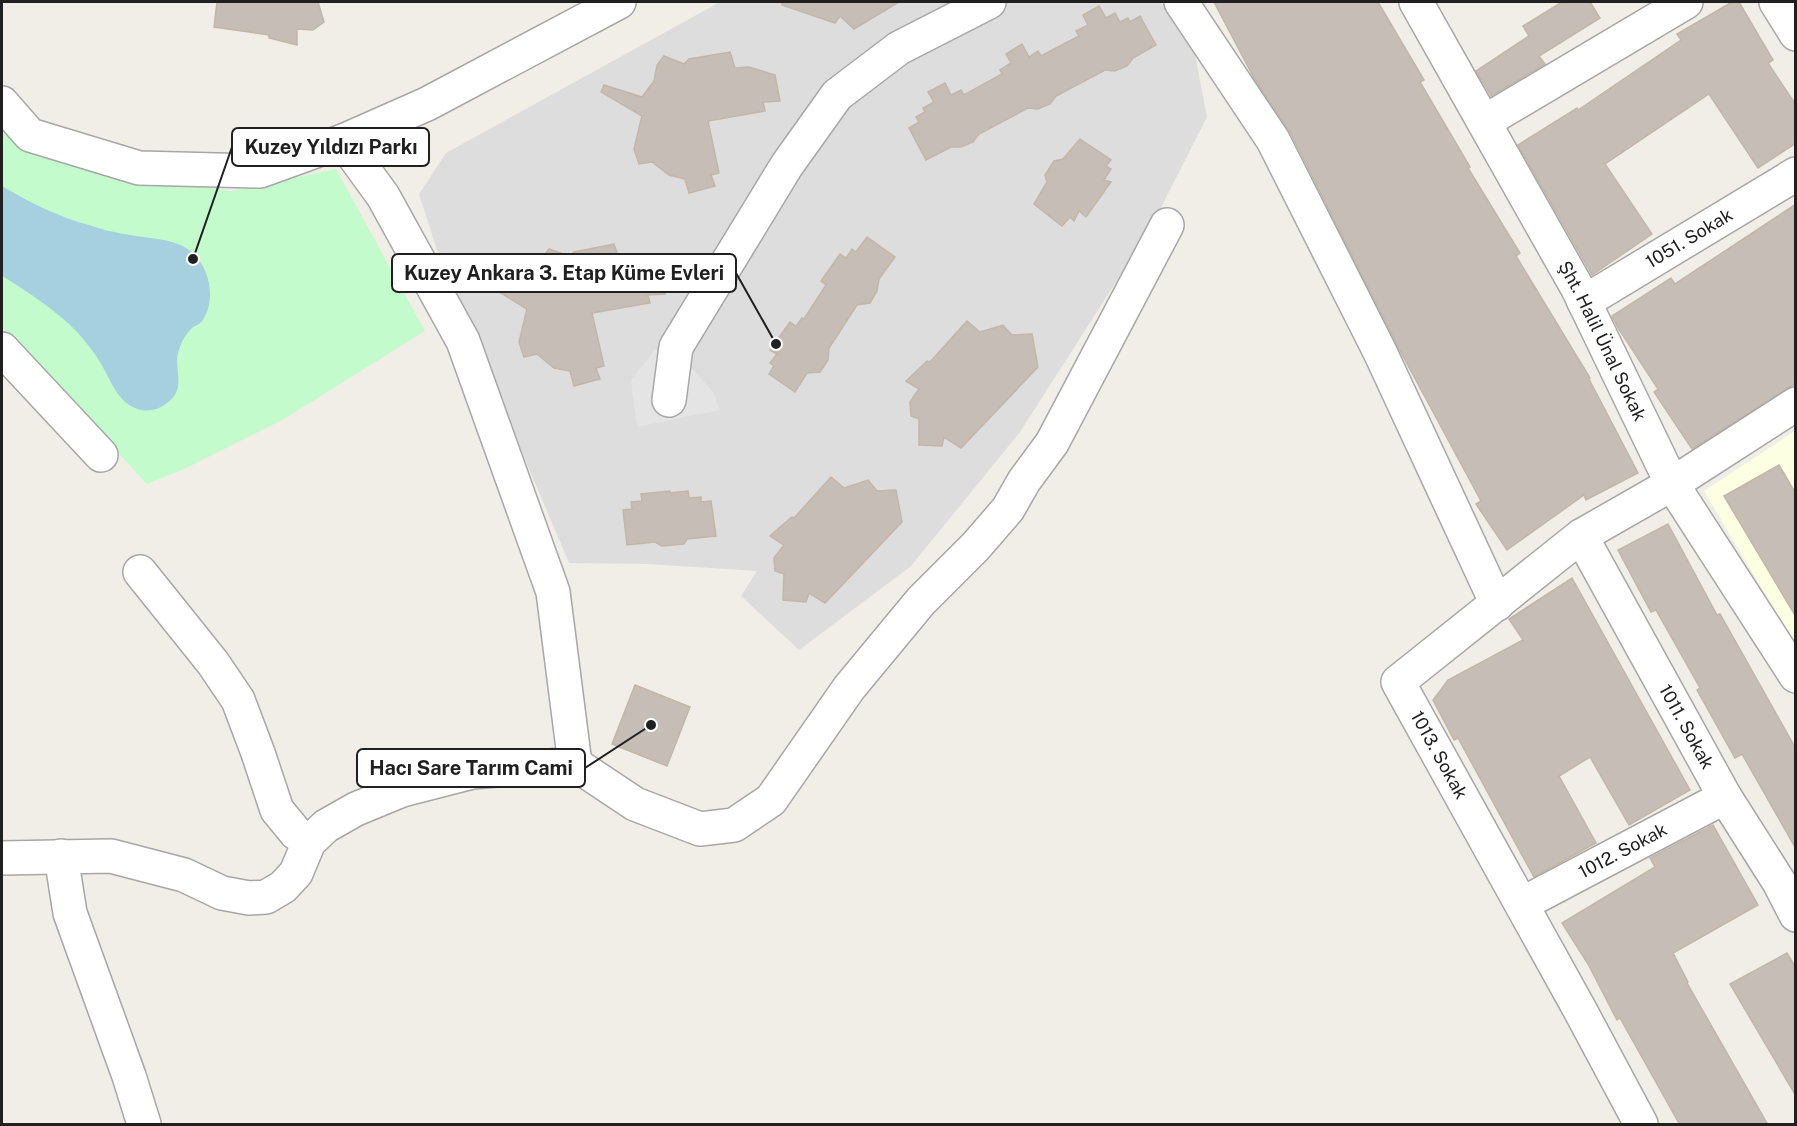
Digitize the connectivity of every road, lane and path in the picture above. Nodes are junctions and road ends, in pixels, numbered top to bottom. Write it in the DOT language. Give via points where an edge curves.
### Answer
graph roads {
  1 [pos="619,2"];
  2 [pos="989,2"];
  3 [pos="1181,2"];
  4 [pos="1416,2"];
  5 [pos="1686,2"];
  6 [pos="1776,2"];
  7 [pos="1796,34"];
  8 [pos="2,103"];
  9 [pos="1484,122"];
  10 [pos="343,141"];
  11 [pos="1796,174"];
  12 [pos="1167,225"];
  13 [pos="1584,302"];
  14 [pos="2,349"];
  15 [pos="669,400"];
  16 [pos="1796,404"];
  17 [pos="101,455"];
  18 [pos="1672,484"];
  19 [pos="1581,536"];
  20 [pos="140,572"];
  21 [pos="1497,604"];
  22 [pos="1796,676"];
  23 [pos="575,764"];
  24 [pos="1725,797"];
  25 [pos="309,843"];
  26 [pos="62,856"];
  27 [pos="2,858"];
  28 [pos="1522,904"];
  29 [pos="1796,915"];
  30 [pos="144,1125"];
  31 [pos="1641,1125"];
  1 -- 10 [label="street" via="427,104"];
  2 -- 15 [label="street" via="898,48 837,95 788,165 676,347"];
  3 -- 21 [label="street" via="1273,140 1380,352"];
  4 -- 9 [label="street, Şht. Halil Ünal Sokak"];
  5 -- 9 [label="street"];
  6 -- 7 [label="street"];
  8 -- 10 [label="street" via="30,135 139,168 260,171"];
  9 -- 13 [label="street, Şht. Halil Ünal Sokak"];
  10 -- 23 [label="street" via="383,196 463,341 553,592"];
  11 -- 13 [label="street, 1051. Sokak"];
  12 -- 23 [label="street" via="1052,442 1008,509 921,601 856,680 771,800 734,825 700,829 635,804"];
  13 -- 18 [label="street, Şht. Halil Ünal Sokak"];
  14 -- 17 [label="street"];
  16 -- 18 [label="street, 1013. Sokak"];
  18 -- 19 [label="street, 1013. Sokak"];
  18 -- 22 [label="street, Şht. Halil Ünal Sokak"];
  19 -- 21 [label="street, 1013. Sokak"];
  19 -- 24 [label="street, 1011. Sokak"];
  20 -- 25 [label="street" via="238,700 277,810"];
  21 -- 28 [label="street, 1013. Sokak" via="1398,682"];
  23 -- 25 [label="street" via="472,772 402,790 326,826"];
  24 -- 28 [label="street, 1012. Sokak"];
  24 -- 29 [label="street, 1011. Sokak"];
  25 -- 26 [label="street" via="296,873 283,887 257,898 222,893 184,875 111,856"];
  26 -- 27 [label="street"];
  26 -- 30 [label="street" via="70,913"];
  28 -- 31 [label="street, 1013. Sokak"];
}
